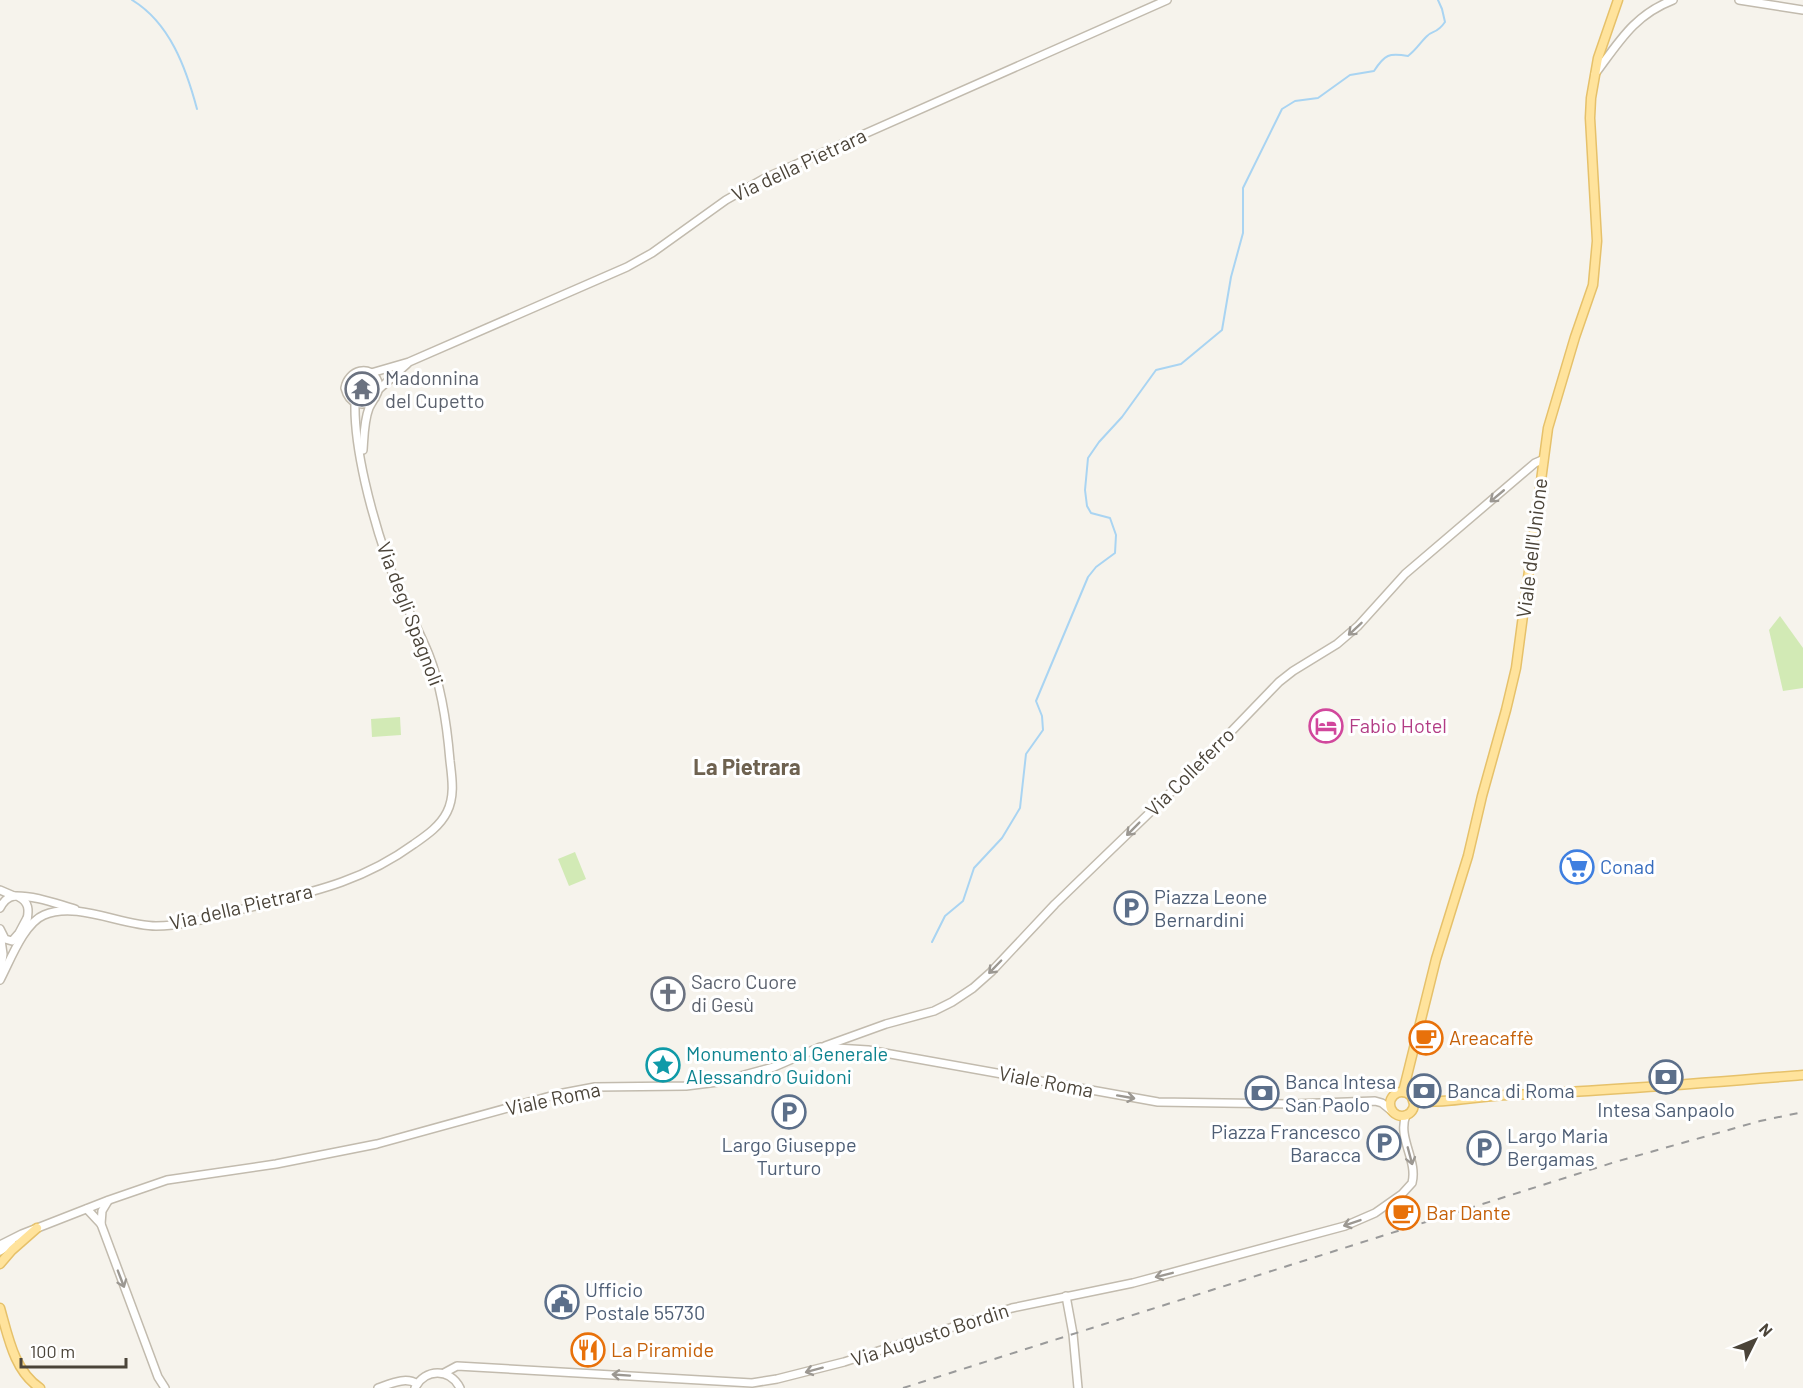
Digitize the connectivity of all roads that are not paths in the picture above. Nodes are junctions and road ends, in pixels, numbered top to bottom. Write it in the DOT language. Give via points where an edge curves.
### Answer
graph roads {
  1 [pos="1167,0"];
  2 [pos="1618,0"];
  3 [pos="1673,0"];
  4 [pos="1739,0"];
  5 [pos="1803,10"];
  6 [pos="1594,76"];
  7 [pos="409,362"];
  8 [pos="370,373"];
  9 [pos="378,390"];
  10 [pos="375,398"];
  11 [pos="355,403"];
  12 [pos="1542,460"];
  13 [pos="363,464"];
  14 [pos="373,870"];
  15 [pos="0,890"];
  16 [pos="16,897"];
  17 [pos="0,908"];
  18 [pos="98,915"];
  19 [pos="27,918"];
  20 [pos="0,931"];
  21 [pos="24,935"];
  22 [pos="19,944"];
  23 [pos="2,948"];
  24 [pos="0,975"];
  25 [pos="0,980"];
  26 [pos="820,1047"];
  27 [pos="1803,1075"];
  28 [pos="1403,1092"];
  29 [pos="1413,1101"];
  30 [pos="1394,1113"];
  31 [pos="1406,1115"];
  32 [pos="1403,1126"];
  33 [pos="109,1200"];
  34 [pos="87,1209"];
  35 [pos="101,1224"];
  36 [pos="38,1228"];
  37 [pos="0,1245"];
  38 [pos="0,1251"];
  39 [pos="0,1264"];
  40 [pos="1066,1296"];
  41 [pos="0,1308"];
  42 [pos="444,1373"];
  43 [pos="416,1386"];
  44 [pos="39,1388"];
  45 [pos="165,1388"];
  46 [pos="378,1388"];
  47 [pos="460,1388"];
  48 [pos="1078,1388"];
  1 -- 7 [label="street, Via della Pietrara" via="772,174 627,267"];
  2 -- 6 [label="main road, Viale dell'Unione"];
  3 -- 6 [label="street" via="1631,26"];
  4 -- 5 [label="street"];
  6 -- 12 [label="main road, Viale dell'Unione" via="1590,118 1597,246 1594,279 1556,399"];
  7 -- 8 [label="street, Via della Pietrara"];
  7 -- 9 [label="street, Via della Pietrara"];
  8 -- 9 [label="street"];
  8 -- 11 [label="street" via="357,372 347,381 346,393"];
  9 -- 10 [label="street"];
  10 -- 11 [label="street" via="366,404"];
  10 -- 13 [label="street" via="366,416"];
  11 -- 13 [label="street"];
  12 -- 26 [label="street, Via Colleferro, one-way" via="1405,574 1337,644 1279,682 978,984 934,1011"];
  12 -- 28 [label="main road, Viale dell'Unione" via="1516,668"];
  13 -- 14 [label="street, Via degli Spagnoli" via="387,559 437,678 447,727 452,786 450,805 439,824"];
  14 -- 18 [label="street, Via della Pietrara" via="313,891 169,926"];
  15 -- 16 [label="street"];
  16 -- 17 [label="street" via="6,900"];
  16 -- 18 [label="street"];
  16 -- 19 [label="street" via="27,904"];
  18 -- 21 [label="street, Via della Pietrara" via="51,913 37,919"];
  19 -- 20 [label="street" via="12,941"];
  19 -- 21 [label="street"];
  20 -- 23 [label="street"];
  21 -- 22 [label="street, Via della Pietrara"];
  22 -- 23 [label="street" via="12,949"];
  22 -- 25 [label="street, Via della Pietrara"];
  23 -- 24 [label="street"];
  26 -- 30 [label="street, Viale Roma, one-way" via="868,1050 1158,1101 1375,1101"];
  26 -- 33 [label="street, Viale Roma" via="774,1067 718,1082 601,1087 558,1094 377,1144 182,1177"];
  27 -- 29 [label="main road"];
  28 -- 29 [label="main road"];
  28 -- 30 [label="main road" via="1392,1098"];
  29 -- 31 [label="main road" via="1413,1108"];
  30 -- 31 [label="main road, Viale Roma"];
  30 -- 32 [label="street"];
  31 -- 32 [label="street"];
  32 -- 40 [label="street, Via Augusto Bordin, one-way" via="1414,1174 1411,1186 1374,1213 1295,1240"];
  33 -- 34 [label="street, Viale Roma"];
  33 -- 35 [label="street" via="102,1210"];
  34 -- 35 [label="street"];
  34 -- 36 [label="street, Viale Roma"];
  35 -- 45 [label="street, one-way"];
  36 -- 37 [label="street, Viale Roma"];
  36 -- 38 [label="street, Viale Roma"];
  36 -- 39 [label="main road"];
  40 -- 42 [label="street, Via Augusto Bordin, one-way" via="765,1382 458,1366"];
  40 -- 48 [label="street"];
  41 -- 44 [label="main road" via="19,1364 28,1380"];
  42 -- 43 [label="street, Via Augusto Bordin" via="429,1374"];
  42 -- 47 [label="street"];
  43 -- 46 [label="street" via="408,1380"];
}
